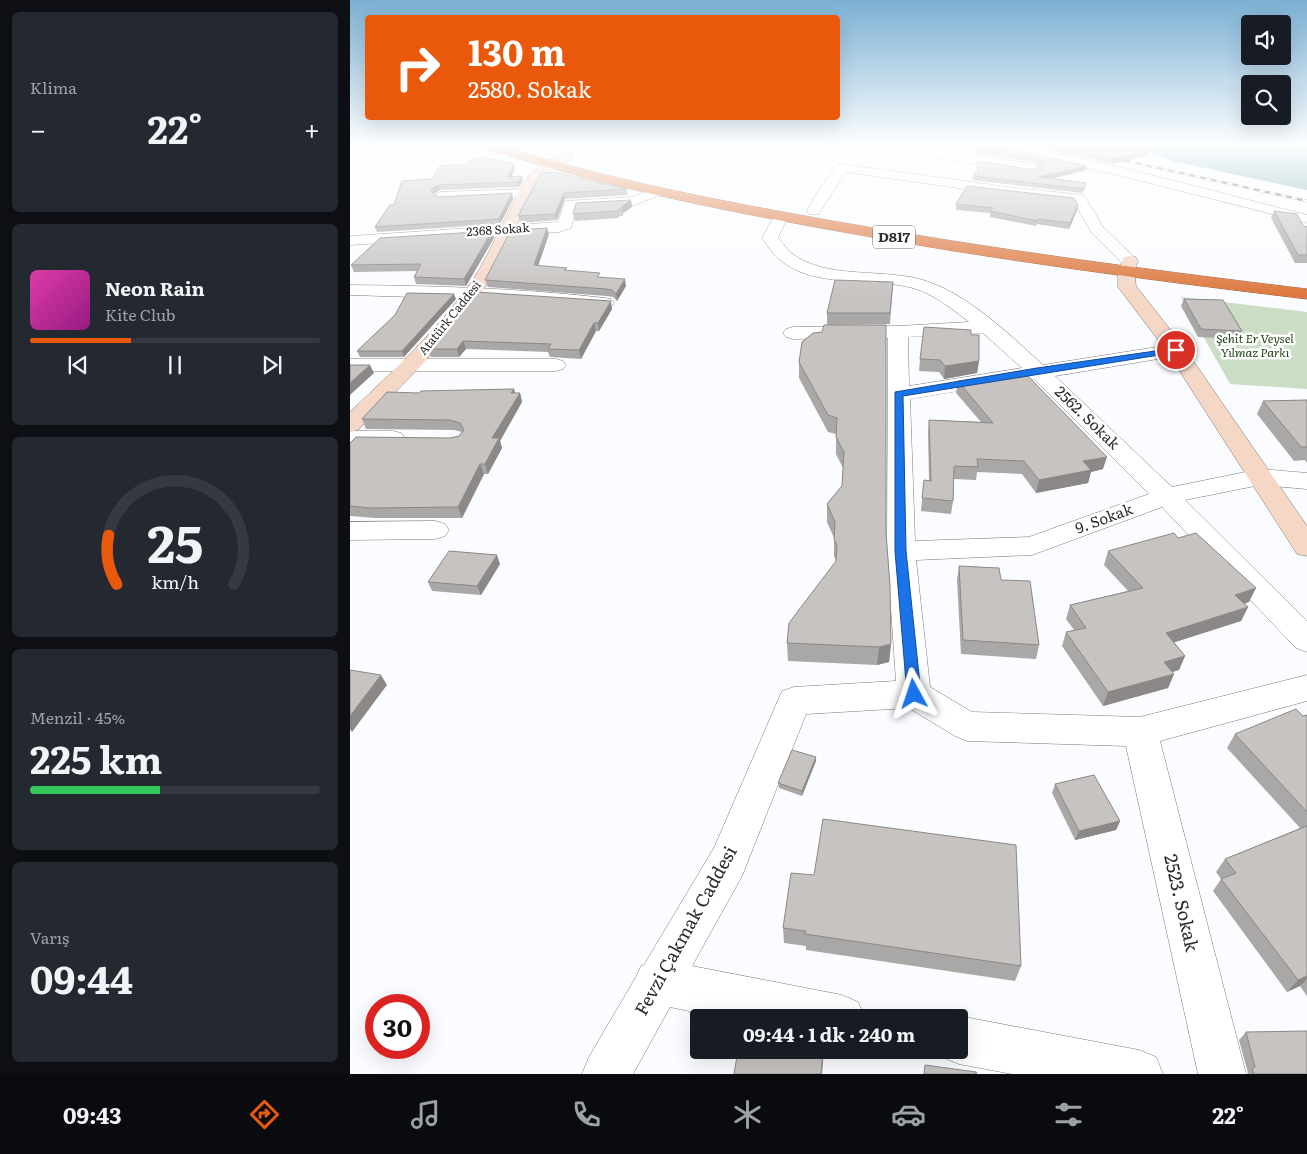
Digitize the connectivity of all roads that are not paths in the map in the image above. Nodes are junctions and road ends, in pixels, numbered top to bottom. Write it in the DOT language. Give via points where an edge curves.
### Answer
graph roads {
  1 [pos="465,195"];
  2 [pos="525,195"];
  3 [pos="647,195"];
  4 [pos="672,195"];
  5 [pos="724,195"];
  6 [pos="823,195"];
  7 [pos="1080,195"];
  8 [pos="1214,195"];
  9 [pos="440,196"];
  10 [pos="814,211"];
  11 [pos="781,216"];
  12 [pos="1307,219"];
  13 [pos="507,230"];
  14 [pos="352,241"];
  15 [pos="1128,266"];
  16 [pos="1307,281"];
  17 [pos="350,290"];
  18 [pos="472,292"];
  19 [pos="1307,294"];
  20 [pos="608,303"];
  21 [pos="986,326"];
  22 [pos="898,332"];
  23 [pos="793,333"];
  24 [pos="1176,350"];
  25 [pos="350,365"];
  26 [pos="556,365"];
  27 [pos="410,366"];
  28 [pos="1037,370"];
  29 [pos="898,394"];
  30 [pos="350,425"];
  31 [pos="350,438"];
  32 [pos="416,438"];
  33 [pos="1260,478"];
  34 [pos="1307,481"];
  35 [pos="1167,496"];
  36 [pos="435,530"];
  37 [pos="350,531"];
  38 [pos="1307,547"];
  39 [pos="901,551"];
  40 [pos="1307,640"];
  41 [pos="1307,688"];
  42 [pos="914,694"];
  43 [pos="1140,732"];
  44 [pos="658,982"];
  45 [pos="796,1009"];
  46 [pos="968,1042"];
  47 [pos="606,1074"];
  48 [pos="1139,1074"];
  49 [pos="1222,1074"];
  1 -- 9 [label="street"];
  2 -- 13 [label="street, Atatürk Caddesi"];
  3 -- 13 [label="street, 2368 Sokak" via="634,200 570,204 566,225"];
  4 -- 11 [label="highway, D817"];
  5 -- 10 [label="highway, D817"];
  6 -- 10 [label="street"];
  7 -- 15 [label="street" via="1097,230"];
  8 -- 12 [label="street"];
  10 -- 15 [label="highway, D817"];
  11 -- 15 [label="highway, D817" via="1032,259"];
  11 -- 21 [label="street, 2562. Sokak" via="770,238 791,261 831,273 920,283"];
  13 -- 14 [label="street, 2368 Sokak"];
  13 -- 18 [label="street, Atatürk Caddesi"];
  15 -- 16 [label="highway, D817"];
  15 -- 19 [label="highway, D817"];
  15 -- 24 [label="street" via="1127,287"];
  17 -- 18 [label="street"];
  18 -- 20 [label="street"];
  18 -- 27 [label="street, Atatürk Caddesi"];
  21 -- 22 [label="street"];
  21 -- 28 [label="street, 2562. Sokak"];
  22 -- 23 [label="street"];
  22 -- 29 [label="street"];
  24 -- 28 [label="street"];
  24 -- 33 [label="street"];
  25 -- 27 [label="street"];
  26 -- 27 [label="street"];
  27 -- 30 [label="street, Atatürk Caddesi"];
  28 -- 29 [label="street"];
  28 -- 35 [label="street, 2562. Sokak"];
  29 -- 39 [label="street"];
  31 -- 32 [label="street"];
  33 -- 34 [label="street, 9. Sokak"];
  33 -- 35 [label="street, 9. Sokak"];
  33 -- 38 [label="street"];
  35 -- 39 [label="street, 9. Sokak" via="1032,546"];
  35 -- 40 [label="street, 2562. Sokak"];
  36 -- 37 [label="street"];
  39 -- 42 [label="street"];
  41 -- 43 [label="street"];
  42 -- 43 [label="street" via="967,726"];
  42 -- 44 [label="street, Fevzi Çakmak Caddesi" via="794,700 728,862"];
  43 -- 49 [label="street, 2523. Sokak"];
  44 -- 45 [label="street"];
  44 -- 47 [label="street, Fevzi Çakmak Caddesi"];
  46 -- 48 [label="street"];
}
